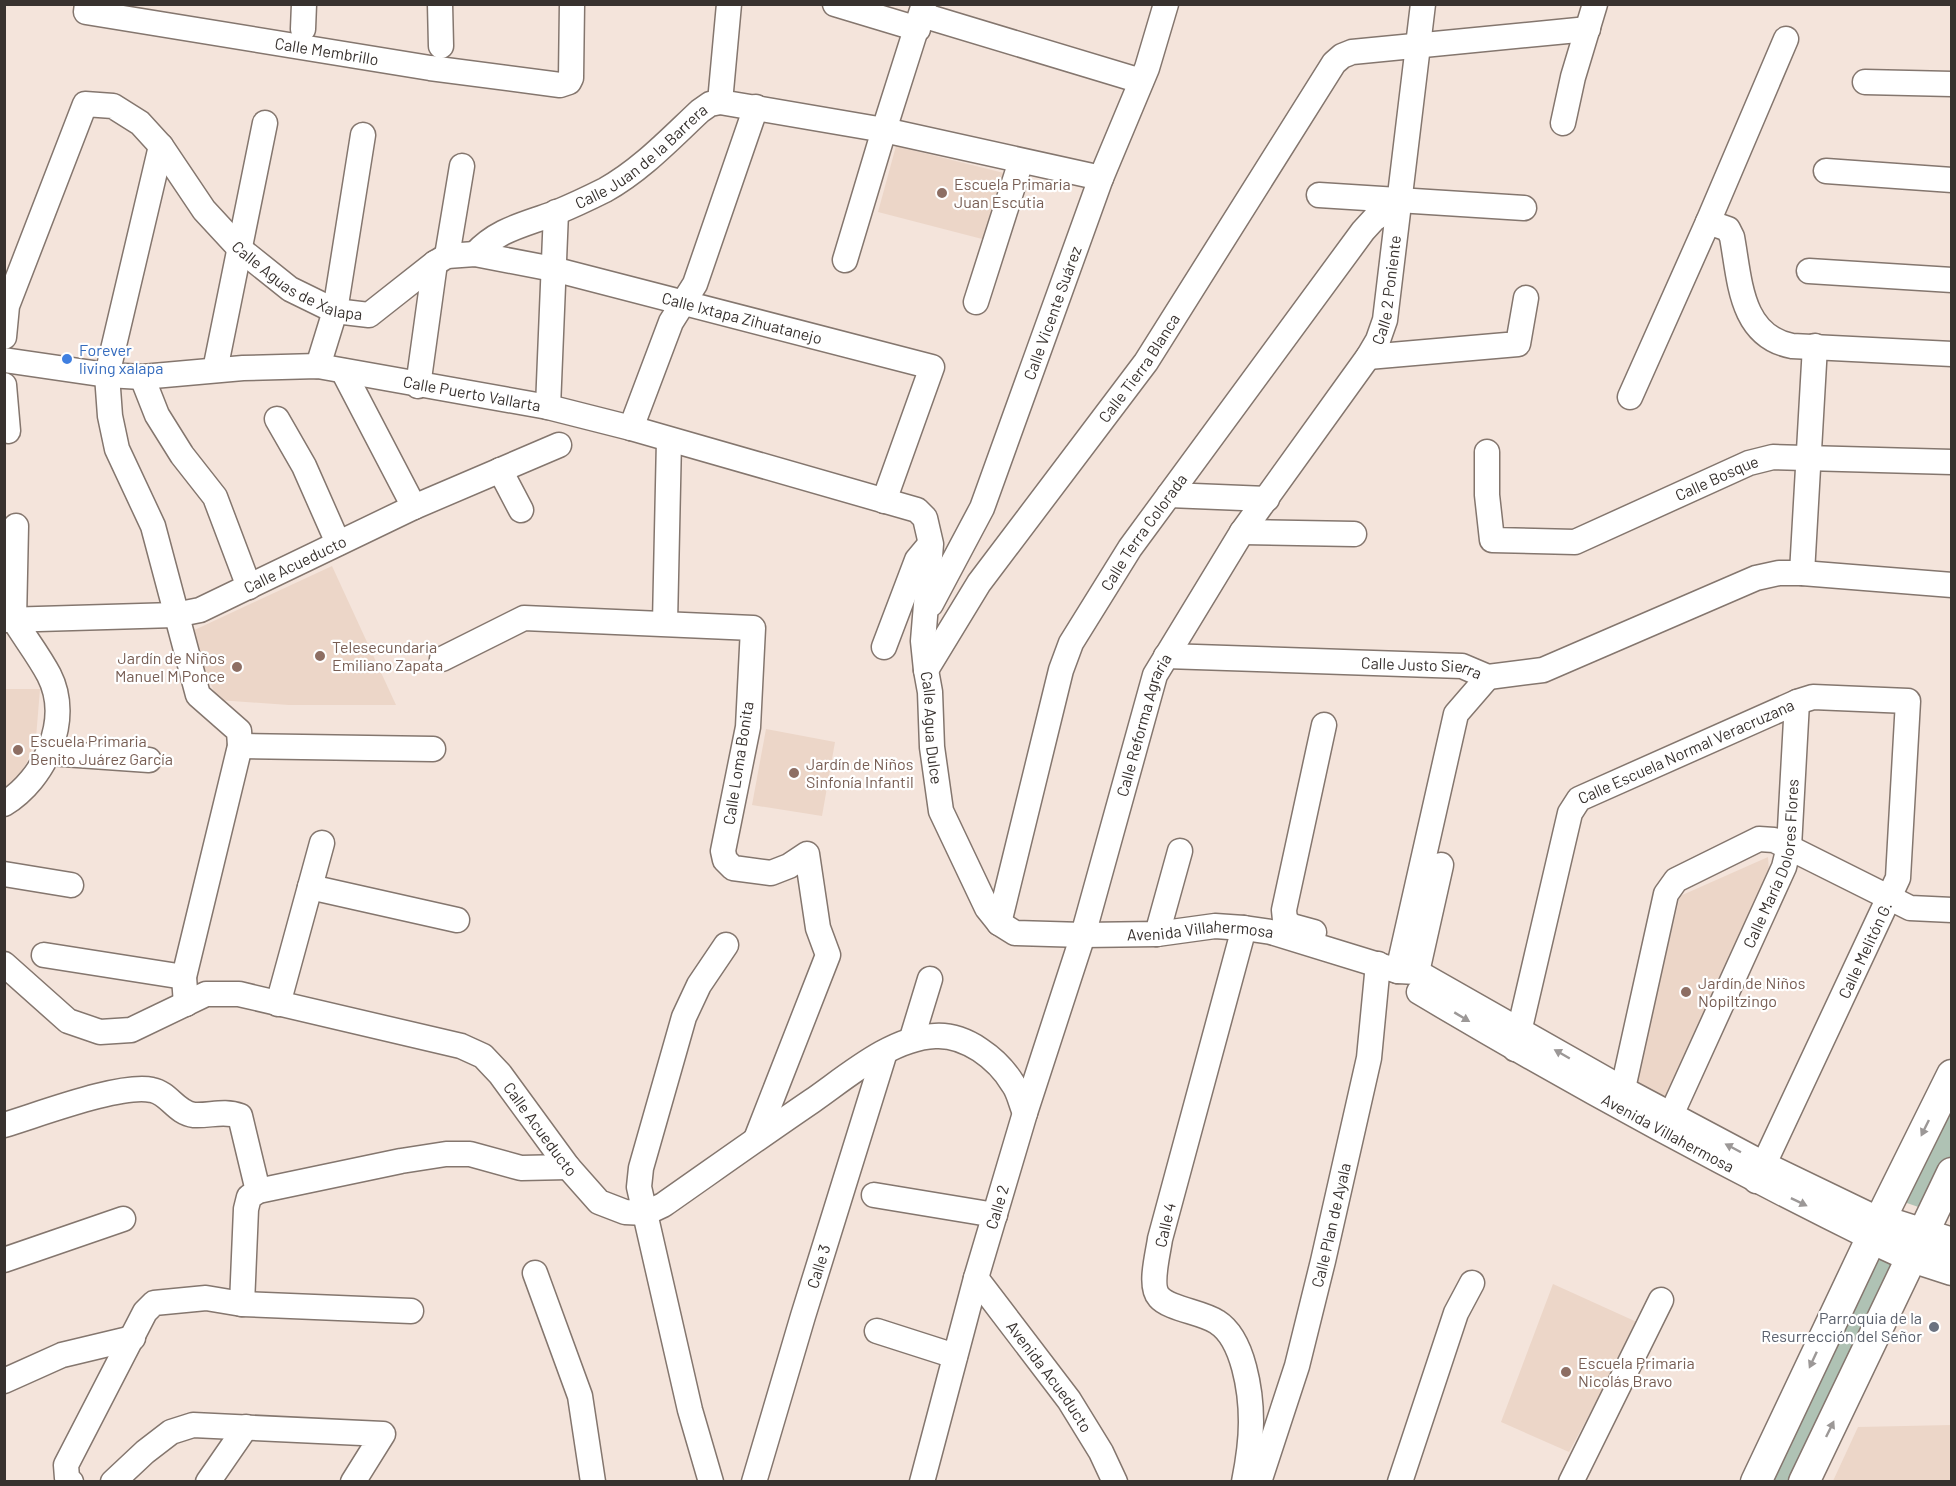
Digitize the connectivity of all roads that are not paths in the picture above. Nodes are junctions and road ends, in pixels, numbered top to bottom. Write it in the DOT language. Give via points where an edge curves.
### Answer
graph roads {
  1 [pos="304,4"];
  2 [pos="440,4"];
  3 [pos="572,4"];
  4 [pos="729,4"];
  5 [pos="835,4"];
  6 [pos="1166,4"];
  7 [pos="1423,4"];
  8 [pos="1594,4"];
  9 [pos="87,8"];
  10 [pos="921,16"];
  11 [pos="303,29"];
  12 [pos="1588,29"];
  13 [pos="1786,39"];
  14 [pos="441,46"];
  15 [pos="1417,47"];
  16 [pos="1141,81"];
  17 [pos="1865,82"];
  18 [pos="1952,84"];
  19 [pos="720,102"];
  20 [pos="756,107"];
  21 [pos="265,123"];
  22 [pos="1563,123"];
  23 [pos="884,130"];
  24 [pos="363,135"];
  25 [pos="161,146"];
  26 [pos="1021,161"];
  27 [pos="462,166"];
  28 [pos="1826,171"];
  29 [pos="1101,178"];
  30 [pos="1952,180"];
  31 [pos="1319,195"];
  32 [pos="1400,202"];
  33 [pos="1524,208"];
  34 [pos="556,212"];
  35 [pos="1708,222"];
  36 [pos="240,249"];
  37 [pos="475,254"];
  38 [pos="441,259"];
  39 [pos="845,260"];
  40 [pos="553,269"];
  41 [pos="1809,271"];
  42 [pos="1952,280"];
  43 [pos="1526,298"];
  44 [pos="684,302"];
  45 [pos="976,302"];
  46 [pos="335,311"];
  47 [pos="4,337"];
  48 [pos="1815,346"];
  49 [pos="1952,354"];
  50 [pos="1368,357"];
  51 [pos="4,360"];
  52 [pos="318,366"];
  53 [pos="215,370"];
  54 [pos="343,371"];
  55 [pos="107,375"];
  56 [pos="142,377"];
  57 [pos="4,386"];
  58 [pos="418,386"];
  59 [pos="1630,397"];
  60 [pos="548,407"];
  61 [pos="277,419"];
  62 [pos="631,428"];
  63 [pos="8,431"];
  64 [pos="669,440"];
  65 [pos="559,445"];
  66 [pos="1487,452"];
  67 [pos="1808,457"];
  68 [pos="1952,462"];
  69 [pos="500,470"];
  70 [pos="1169,495"];
  71 [pos="1267,499"];
  72 [pos="884,501"];
  73 [pos="414,507"];
  74 [pos="521,510"];
  75 [pos="925,518"];
  76 [pos="16,526"];
  77 [pos="1242,532"];
  78 [pos="1354,534"];
  79 [pos="338,543"];
  80 [pos="931,544"];
  81 [pos="1802,573"];
  82 [pos="1952,585"];
  83 [pos="249,587"];
  84 [pos="925,614"];
  85 [pos="175,615"];
  86 [pos="9,620"];
  87 [pos="664,623"];
  88 [pos="884,646"];
  89 [pos="1166,656"];
  90 [pos="442,659"];
  91 [pos="926,670"];
  92 [pos="1488,677"];
  93 [pos="1908,701"];
  94 [pos="1797,702"];
  95 [pos="1324,725"];
  96 [pos="240,746"];
  97 [pos="433,749"];
  98 [pos="49,753"];
  99 [pos="149,760"];
  100 [pos="4,804"];
  101 [pos="322,843"];
  102 [pos="1790,847"];
  103 [pos="1180,851"];
  104 [pos="1441,865"];
  105 [pos="4,874"];
  106 [pos="71,885"];
  107 [pos="310,887"];
  108 [pos="1890,899"];
  109 [pos="1952,910"];
  110 [pos="457,920"];
  111 [pos="999,923"];
  112 [pos="1244,928"];
  113 [pos="1157,934"];
  114 [pos="1083,935"];
  115 [pos="726,945"];
  116 [pos="1344,953"];
  117 [pos="44,955"];
  118 [pos="4,964"];
  119 [pos="1398,969"];
  120 [pos="184,977"];
  121 [pos="930,979"];
  122 [pos="186,1004"];
  123 [pos="278,1004"];
  124 [pos="912,1038"];
  125 [pos="1518,1040"];
  126 [pos="885,1052"];
  127 [pos="1952,1075"];
  128 [pos="1621,1098"];
  129 [pos="1025,1113"];
  130 [pos="1671,1115"];
  131 [pos="4,1125"];
  132 [pos="756,1139"];
  133 [pos="568,1167"];
  134 [pos="1760,1173"];
  135 [pos="1952,1173"];
  136 [pos="254,1194"];
  137 [pos="874,1195"];
  138 [pos="646,1213"];
  139 [pos="995,1215"];
  140 [pos="123,1219"];
  141 [pos="1876,1229"];
  142 [pos="1952,1243"];
  143 [pos="1917,1245"];
  144 [pos="4,1260"];
  145 [pos="1952,1270"];
  146 [pos="535,1274"];
  147 [pos="976,1278"];
  148 [pos="1472,1283"];
  149 [pos="1661,1300"];
  150 [pos="242,1304"];
  151 [pos="411,1311"];
  152 [pos="877,1331"];
  153 [pos="132,1338"];
  154 [pos="955,1356"];
  155 [pos="4,1381"];
  156 [pos="246,1427"];
  157 [pos="71,1482"];
  158 [pos="113,1482"];
  159 [pos="208,1482"];
  160 [pos="353,1482"];
  161 [pos="593,1482"];
  162 [pos="711,1482"];
  163 [pos="754,1482"];
  164 [pos="922,1482"];
  165 [pos="1115,1482"];
  166 [pos="1244,1482"];
  167 [pos="1259,1482"];
  168 [pos="1400,1482"];
  169 [pos="1571,1482"];
  170 [pos="1755,1482"];
  171 [pos="1804,1482"];
  1 -- 11 [label="street"];
  2 -- 14 [label="street"];
  3 -- 9 [label="street, Calle Membrillo" via="572,72 568,82 560,85 430,68"];
  4 -- 19 [label="street, Calle Juan de la Barrera"];
  5 -- 10 [label="street"];
  6 -- 16 [label="street, Calle Vicente Suárez"];
  7 -- 15 [label="street, Calle 2 Poniente"];
  8 -- 12 [label="street"];
  10 -- 16 [label="street"];
  10 -- 23 [label="street"];
  12 -- 15 [label="street"];
  12 -- 22 [label="street"];
  13 -- 35 [label="street"];
  15 -- 32 [label="street, Calle 2 Poniente"];
  15 -- 91 [label="street, Calle Tierra Blanca" via="1352,52 1334,63 1146,362 979,583"];
  16 -- 29 [label="street, Calle Vicente Suárez"];
  17 -- 18 [label="street"];
  19 -- 20 [label="street"];
  19 -- 34 [label="street, Calle Juan de la Barrera" via="700,111 625,178"];
  20 -- 23 [label="street"];
  20 -- 44 [label="street" via="695,284"];
  21 -- 36 [label="street"];
  23 -- 26 [label="street"];
  23 -- 39 [label="street"];
  24 -- 46 [label="street"];
  25 -- 36 [label="street, Calle Aguas de Xalapa" via="204,210"];
  25 -- 47 [label="street, Calle Aguas de Xalapa" via="140,123 113,106 85,104 7,306"];
  25 -- 55 [label="street"];
  26 -- 29 [label="street"];
  26 -- 45 [label="street"];
  27 -- 38 [label="street"];
  28 -- 30 [label="street"];
  29 -- 84 [label="street, Calle Vicente Suárez" via="982,508"];
  31 -- 32 [label="street"];
  32 -- 33 [label="street"];
  32 -- 50 [label="street, Calle 2 Poniente" via="1385,320"];
  32 -- 70 [label="street, Calle Terra Colorada" via="1363,231"];
  34 -- 37 [label="street, Calle Juan de la Barrera" via="497,235"];
  34 -- 40 [label="street"];
  35 -- 48 [label="street" via="1728,229 1732,237 1744,299 1752,321 1764,335 1777,343"];
  35 -- 59 [label="street"];
  36 -- 46 [label="street, Calle Aguas de Xalapa" via="290,289"];
  36 -- 53 [label="street"];
  37 -- 38 [label="street"];
  37 -- 40 [label="street"];
  38 -- 46 [label="street, Calle Aguas de Xalapa" via="369,315"];
  38 -- 58 [label="street"];
  40 -- 44 [label="street, Calle Ixtapa Zihuatanejo"];
  40 -- 60 [label="street"];
  41 -- 42 [label="street"];
  43 -- 50 [label="street" via="1518,344"];
  44 -- 62 [label="street" via="671,322"];
  44 -- 72 [label="street, Calle Ixtapa Zihuatanejo" via="932,367"];
  46 -- 52 [label="street"];
  48 -- 49 [label="street"];
  48 -- 67 [label="street"];
  50 -- 71 [label="street, Calle 2 Poniente"];
  51 -- 55 [label="street, Calle Puerto Vallarta"];
  52 -- 53 [label="street, Calle Puerto Vallarta"];
  52 -- 54 [label="street, Calle Puerto Vallarta"];
  53 -- 56 [label="street, Calle Puerto Vallarta"];
  54 -- 58 [label="street, Calle Puerto Vallarta"];
  54 -- 73 [label="street"];
  55 -- 56 [label="street, Calle Puerto Vallarta"];
  55 -- 85 [label="street" via="117,449 153,526"];
  56 -- 83 [label="street" via="157,415 215,497"];
  57 -- 63 [label="street"];
  58 -- 60 [label="street, Calle Puerto Vallarta"];
  60 -- 62 [label="street, Calle Puerto Vallarta"];
  61 -- 79 [label="street" via="304,466"];
  62 -- 64 [label="street, Calle Puerto Vallarta"];
  64 -- 72 [label="street, Calle Puerto Vallarta"];
  64 -- 87 [label="street"];
  65 -- 69 [label="street, Calle Acueducto"];
  66 -- 67 [label="street, Calle Bosque" via="1492,540 1575,542 1749,463 1773,457"];
  67 -- 68 [label="street, Calle Bosque"];
  67 -- 81 [label="street"];
  69 -- 73 [label="street, Calle Acueducto"];
  69 -- 74 [label="street"];
  70 -- 71 [label="street"];
  70 -- 111 [label="street, Calle Terra Colorada" via="1130,548 1071,643"];
  71 -- 77 [label="street, Calle 2 Poniente"];
  72 -- 75 [label="street, Calle Puerto Vallarta" via="917,510"];
  73 -- 79 [label="street, Calle Acueducto"];
  75 -- 80 [label="street, Calle Agua Dulce"];
  76 -- 86 [label="street"];
  77 -- 78 [label="street"];
  77 -- 89 [label="street, Calle Reforma Agraria"];
  79 -- 83 [label="street, Calle Acueducto"];
  80 -- 84 [label="street, Calle Agua Dulce"];
  80 -- 88 [label="street" via="917,560"];
  81 -- 82 [label="street, Calle Justo Sierra"];
  81 -- 92 [label="street, Calle Justo Sierra" via="1756,578 1543,670"];
  83 -- 85 [label="street, Calle Acueducto" via="200,610"];
  84 -- 91 [label="street, Calle Agua Dulce"];
  85 -- 86 [label="street, Calle Acueducto"];
  85 -- 96 [label="street" via="198,695 239,731"];
  86 -- 98 [label="street" via="50,676 56,698 56,725"];
  87 -- 90 [label="street, Calle Loma Bonita" via="524,618"];
  87 -- 132 [label="street, Calle Loma Bonita" via="753,628 747,727 723,851 725,860 733,868 771,873 807,854 818,928 828,955"];
  89 -- 92 [label="street, Calle Justo Sierra" via="1462,666"];
  89 -- 114 [label="street, Calle Reforma Agraria" via="1155,675"];
  91 -- 111 [label="street, Calle Agua Dulce" via="941,811 987,908"];
  92 -- 119 [label="street" via="1456,714"];
  93 -- 94 [label="street, Calle Escuela Normal Veracruzana" via="1813,697"];
  93 -- 108 [label="street, Calle Melitón G." via="1898,878"];
  94 -- 102 [label="street, Calle María Dolores Flores"];
  94 -- 125 [label="street, Calle Escuela Normal Veracruzana" via="1579,799 1570,813"];
  95 -- 116 [label="street" via="1284,910 1285,920 1292,926 1329,936"];
  96 -- 97 [label="street"];
  96 -- 120 [label="street"];
  98 -- 99 [label="street"];
  98 -- 100 [label="street" via="20,795"];
  101 -- 107 [label="street"];
  102 -- 108 [label="street"];
  102 -- 128 [label="street" via="1759,839 1676,880 1666,894"];
  102 -- 130 [label="street, Calle María Dolores Flores"];
  103 -- 113 [label="street"];
  104 -- 119 [label="street"];
  105 -- 106 [label="street"];
  107 -- 110 [label="street"];
  107 -- 123 [label="street"];
  108 -- 109 [label="street" via="1910,908"];
  108 -- 134 [label="street, Calle Melitón G."];
  111 -- 114 [label="street, Avenida Villahermosa" via="1015,933"];
  112 -- 113 [label="street, Avenida Villahermosa" via="1215,926"];
  112 -- 116 [label="street, Avenida Villahermosa"];
  112 -- 166 [label="street, Calle 4" via="1160,1239 1154,1284 1158,1296 1167,1304 1200,1313 1219,1323 1233,1337 1250,1401"];
  113 -- 114 [label="street, Avenida Villahermosa"];
  114 -- 129 [label="street, Calle 2"];
  115 -- 138 [label="street" via="699,985 684,1017 640,1168 639,1187"];
  116 -- 119 [label="street, Avenida Villahermosa"];
  117 -- 120 [label="street"];
  118 -- 122 [label="street, Calle Acueducto" via="68,1021 100,1032 131,1030"];
  119 -- 125 [label="street, Avenida Villahermosa" via="1412,987"];
  119 -- 167 [label="street, Calle Plan de Ayala" via="1369,1058 1298,1366"];
  120 -- 122 [label="street"];
  121 -- 124 [label="street"];
  122 -- 123 [label="street, Calle Acueducto" via="206,994 222,993"];
  123 -- 133 [label="street, Calle Acueducto" via="461,1046 483,1056"];
  124 -- 126 [label="street"];
  124 -- 129 [label="street" via="938,1035 977,1048 1014,1084"];
  125 -- 128 [label="street, Avenida Villahermosa"];
  126 -- 132 [label="street"];
  126 -- 163 [label="street, Calle 3"];
  127 -- 141 [label="main road, one-way"];
  128 -- 130 [label="street, Avenida Villahermosa"];
  128 -- 134 [label="street, Avenida Villahermosa"];
  129 -- 139 [label="street, Calle 2"];
  134 -- 130 [label="street, Avenida Villahermosa, one-way"];
  131 -- 136 [label="street" via="105,1094 155,1090 179,1110 194,1115 240,1116"];
  132 -- 138 [label="street"];
  133 -- 136 [label="street" via="520,1168 470,1154 446,1155 401,1161"];
  133 -- 138 [label="street, Calle Acueducto" via="599,1202 625,1212"];
  134 -- 141 [label="street, Avenida Villahermosa"];
  135 -- 143 [label="main road"];
  136 -- 150 [label="street" via="246,1209"];
  137 -- 139 [label="street"];
  138 -- 162 [label="street" via="690,1410"];
  139 -- 147 [label="street, Calle 2"];
  140 -- 144 [label="street"];
  141 -- 143 [label="main road, Avenida Villahermosa"];
  141 -- 170 [label="main road, one-way"];
  142 -- 143 [label="main road, Avenida Villahermosa"];
  143 -- 145 [label="main road, Avenida Villahermosa"];
  171 -- 143 [label="main road, one-way"];
  146 -- 161 [label="street" via="580,1396"];
  147 -- 154 [label="street, Calle 2"];
  147 -- 165 [label="street, Avenida Acueducto" via="1069,1400"];
  148 -- 168 [label="street" via="1456,1313"];
  149 -- 169 [label="street"];
  150 -- 151 [label="street"];
  150 -- 153 [label="street" via="206,1298 154,1303"];
  152 -- 154 [label="street"];
  153 -- 155 [label="street" via="62,1355"];
  153 -- 157 [label="street" via="66,1465"];
  154 -- 164 [label="street, Calle 2"];
  156 -- 158 [label="street" via="193,1425 171,1432"];
  156 -- 159 [label="street"];
  156 -- 160 [label="street" via="383,1434"];
}
